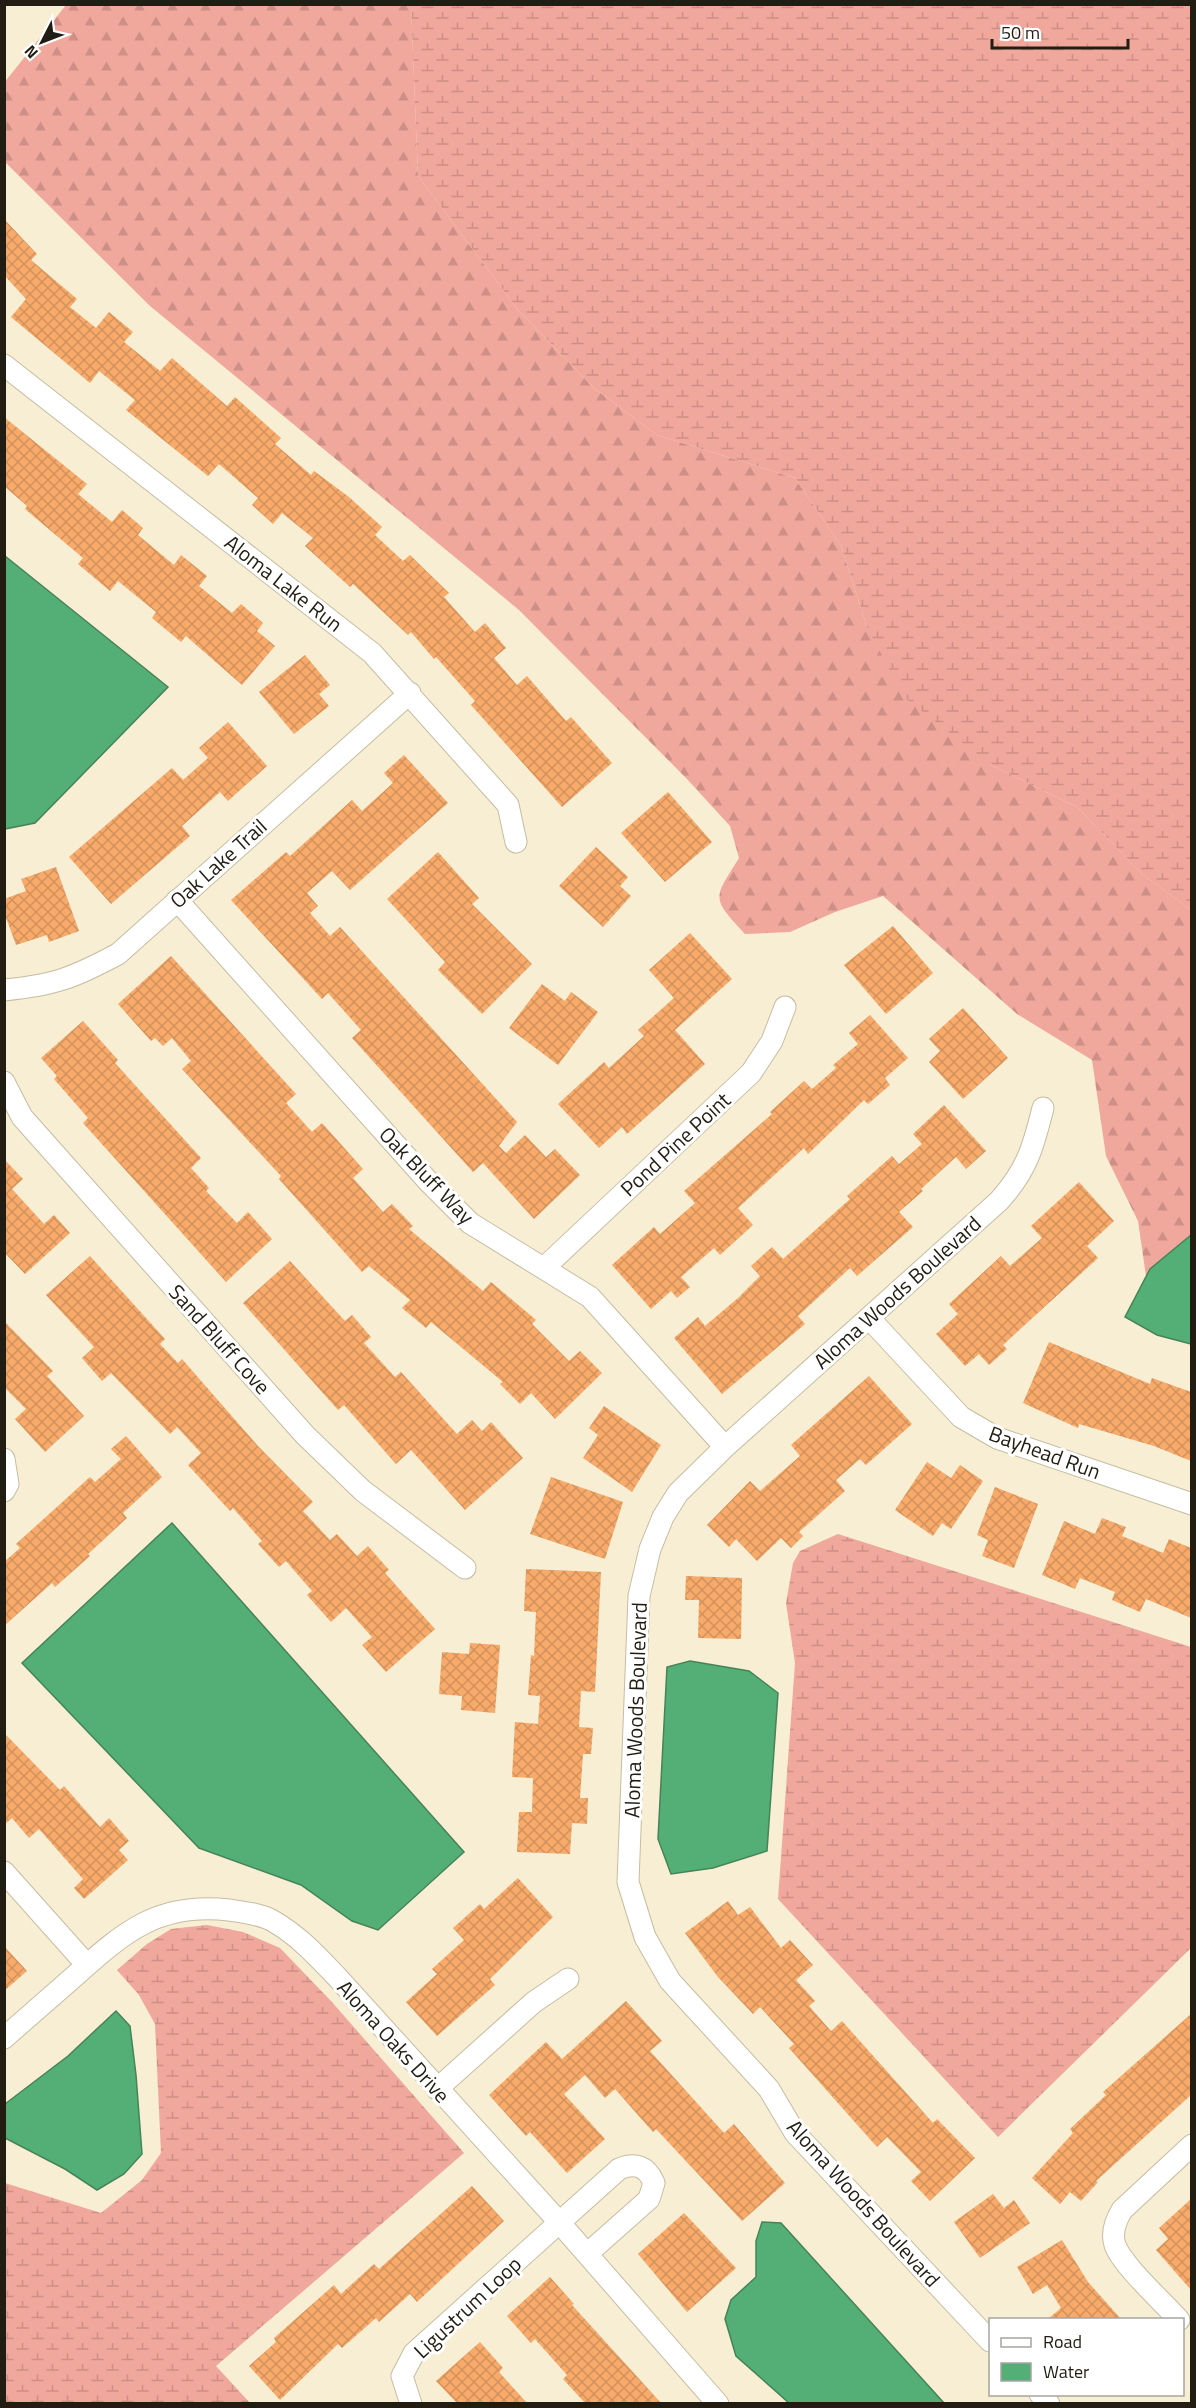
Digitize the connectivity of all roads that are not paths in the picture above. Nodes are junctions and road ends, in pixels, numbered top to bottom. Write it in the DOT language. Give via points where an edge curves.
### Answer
graph roads {
  1 [pos="4,365"];
  2 [pos="410,693"];
  3 [pos="516,842"];
  4 [pos="177,900"];
  5 [pos="4,990"];
  6 [pos="785,1007"];
  7 [pos="4,1082"];
  8 [pos="1043,1108"];
  9 [pos="544,1267"];
  10 [pos="868,1318"];
  11 [pos="725,1447"];
  12 [pos="4,1459"];
  13 [pos="4,1491"];
  14 [pos="1191,1504"];
  15 [pos="465,1568"];
  16 [pos="4,1872"];
  17 [pos="87,1965"];
  18 [pos="568,1979"];
  19 [pos="4,2038"];
  20 [pos="437,2089"];
  21 [pos="1191,2145"];
  22 [pos="560,2223"];
  23 [pos="587,2254"];
  24 [pos="1178,2318"];
  25 [pos="989,2340"];
  26 [pos="411,2403"];
  27 [pos="718,2403"];
  1 -- 2 [label="street, Aloma Lake Run" via="335,622"];
  2 -- 3 [label="street, Aloma Lake Run" via="508,805"];
  2 -- 4 [label="street, Oak Lake Trail"];
  4 -- 5 [label="street, Oak Lake Trail" via="118,954 78,975 46,986"];
  4 -- 9 [label="street, Oak Bluff Way" via="470,1223"];
  6 -- 9 [label="street, Pond Pine Point" via="772,1041 751,1073"];
  7 -- 15 [label="street, Sand Bluff Cove" via="22,1117 305,1435 363,1491"];
  8 -- 10 [label="street, Aloma Woods Boulevard" via="1035,1142 1020,1178"];
  9 -- 11 [label="street, Oak Bluff Way" via="590,1297"];
  10 -- 11 [label="street, Aloma Woods Boulevard"];
  10 -- 14 [label="street, Bayhead Run" via="961,1417 997,1438"];
  11 -- 25 [label="street, Aloma Woods Boulevard" via="678,1493 663,1518 641,1587 628,1882 645,1937 670,1981 770,2089 795,2133"];
  12 -- 13 [label="street" via="8,1484"];
  16 -- 17 [label="street"];
  17 -- 19 [label="street, Aloma Oaks Drive"];
  17 -- 20 [label="street, Aloma Oaks Drive" via="121,1935 180,1910 241,1911 271,1919 303,1941"];
  18 -- 20 [label="street" via="534,2002"];
  20 -- 22 [label="street, Aloma Oaks Drive"];
  21 -- 24 [label="street" via="1122,2210 1114,2233 1115,2245 1123,2258"];
  22 -- 23 [label="street, Aloma Oaks Drive"];
  22 -- 23 [label="street, Ligustrum Loop" via="619,2169 637,2165 646,2169 654,2183 649,2199"];
  22 -- 26 [label="street, Ligustrum Loop" via="414,2353 402,2376"];
  23 -- 27 [label="street, Aloma Oaks Drive"];
}
